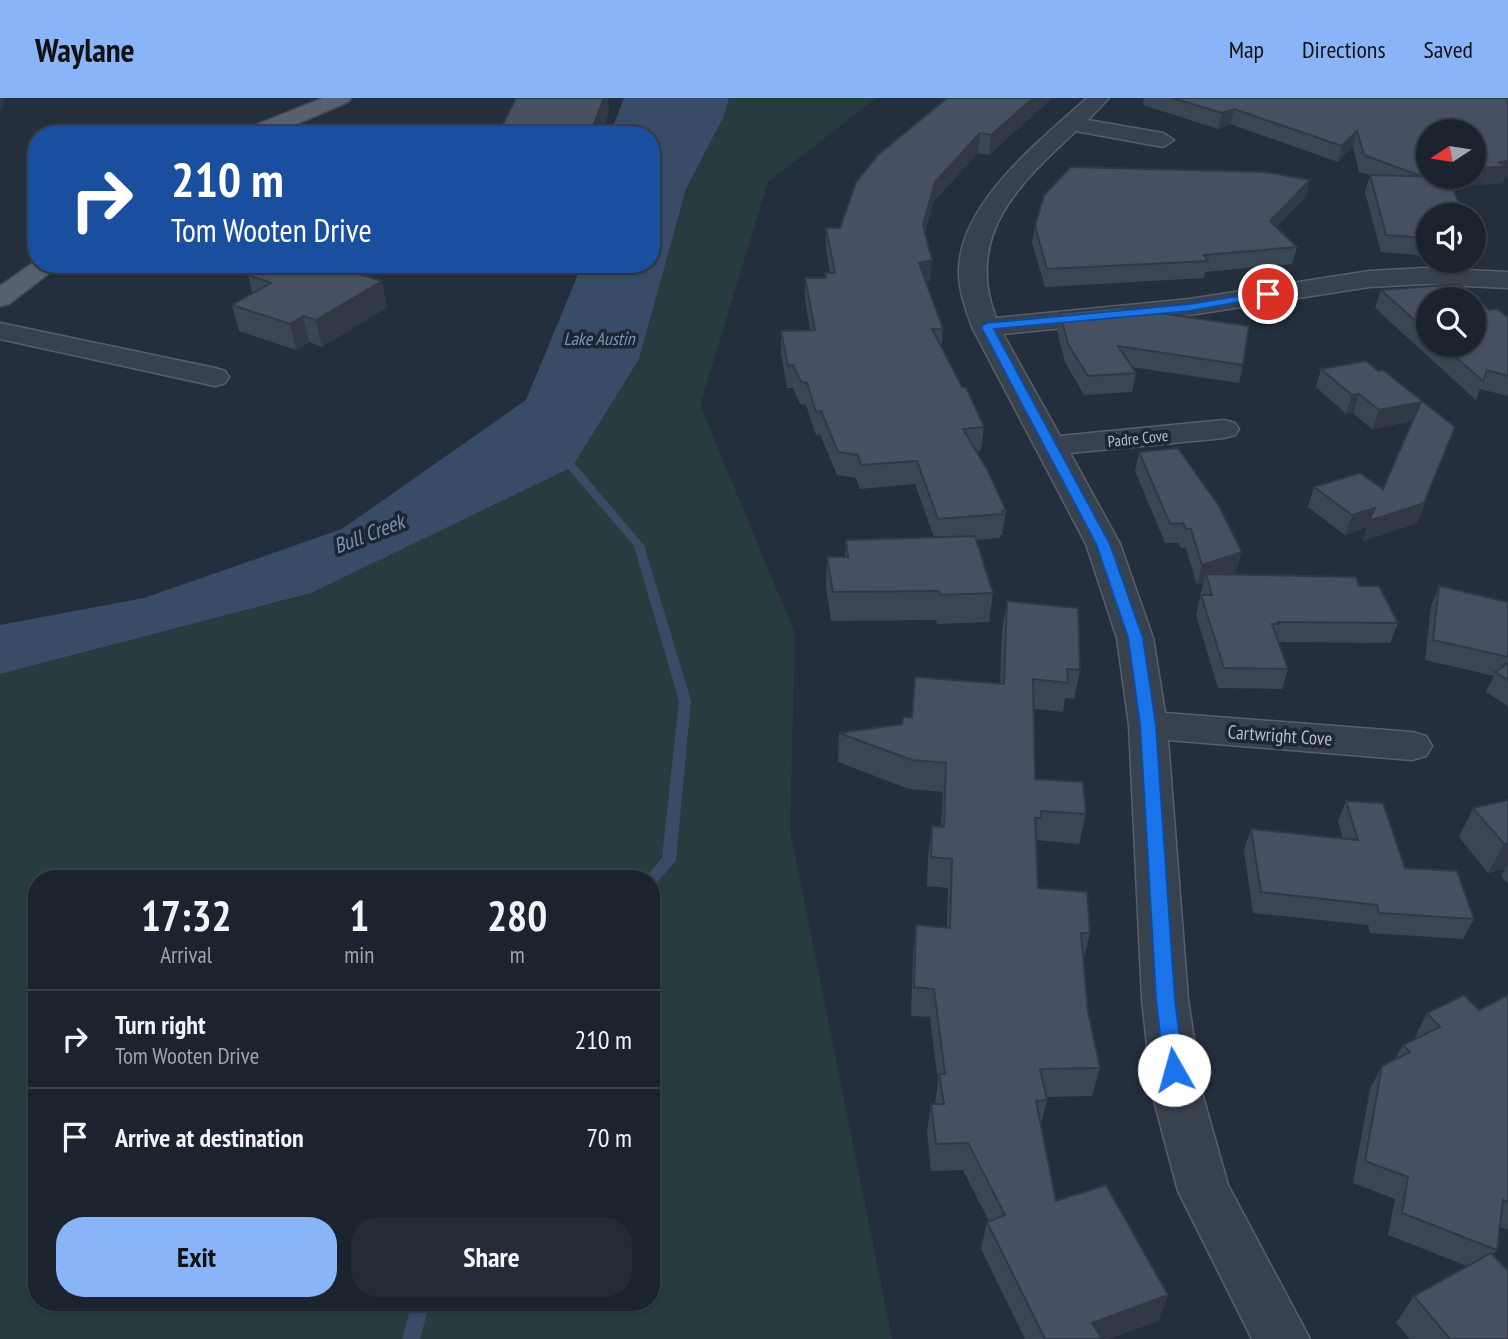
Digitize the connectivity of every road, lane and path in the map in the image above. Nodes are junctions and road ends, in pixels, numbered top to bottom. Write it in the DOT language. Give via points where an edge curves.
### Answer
graph roads {
  1 [pos="341,98"];
  2 [pos="1099,98"];
  3 [pos="1072,124"];
  4 [pos="277,126"];
  5 [pos="1163,140"];
  6 [pos="35,273"];
  7 [pos="1508,280"];
  8 [pos="0,298"];
  9 [pos="986,327"];
  10 [pos="0,331"];
  11 [pos="215,377"];
  12 [pos="1224,429"];
  13 [pos="1052,446"];
  14 [pos="1148,725"];
  15 [pos="1412,746"];
  16 [pos="1282,1339"];
  1 -- 4 [label="main road"];
  2 -- 3 [label="street"];
  3 -- 5 [label="street"];
  3 -- 9 [label="street" via="1002,194 985,222 972,262 974,294"];
  6 -- 8 [label="main road"];
  7 -- 9 [label="street" via="1369,279 1190,307"];
  9 -- 13 [label="street"];
  10 -- 11 [label="street"];
  12 -- 13 [label="street, Padre Cove"];
  13 -- 14 [label="street" via="1103,544 1135,638"];
  14 -- 15 [label="street, Cartwright Cove"];
  14 -- 16 [label="street" via="1165,999 1177,1093 1204,1191"];
}
